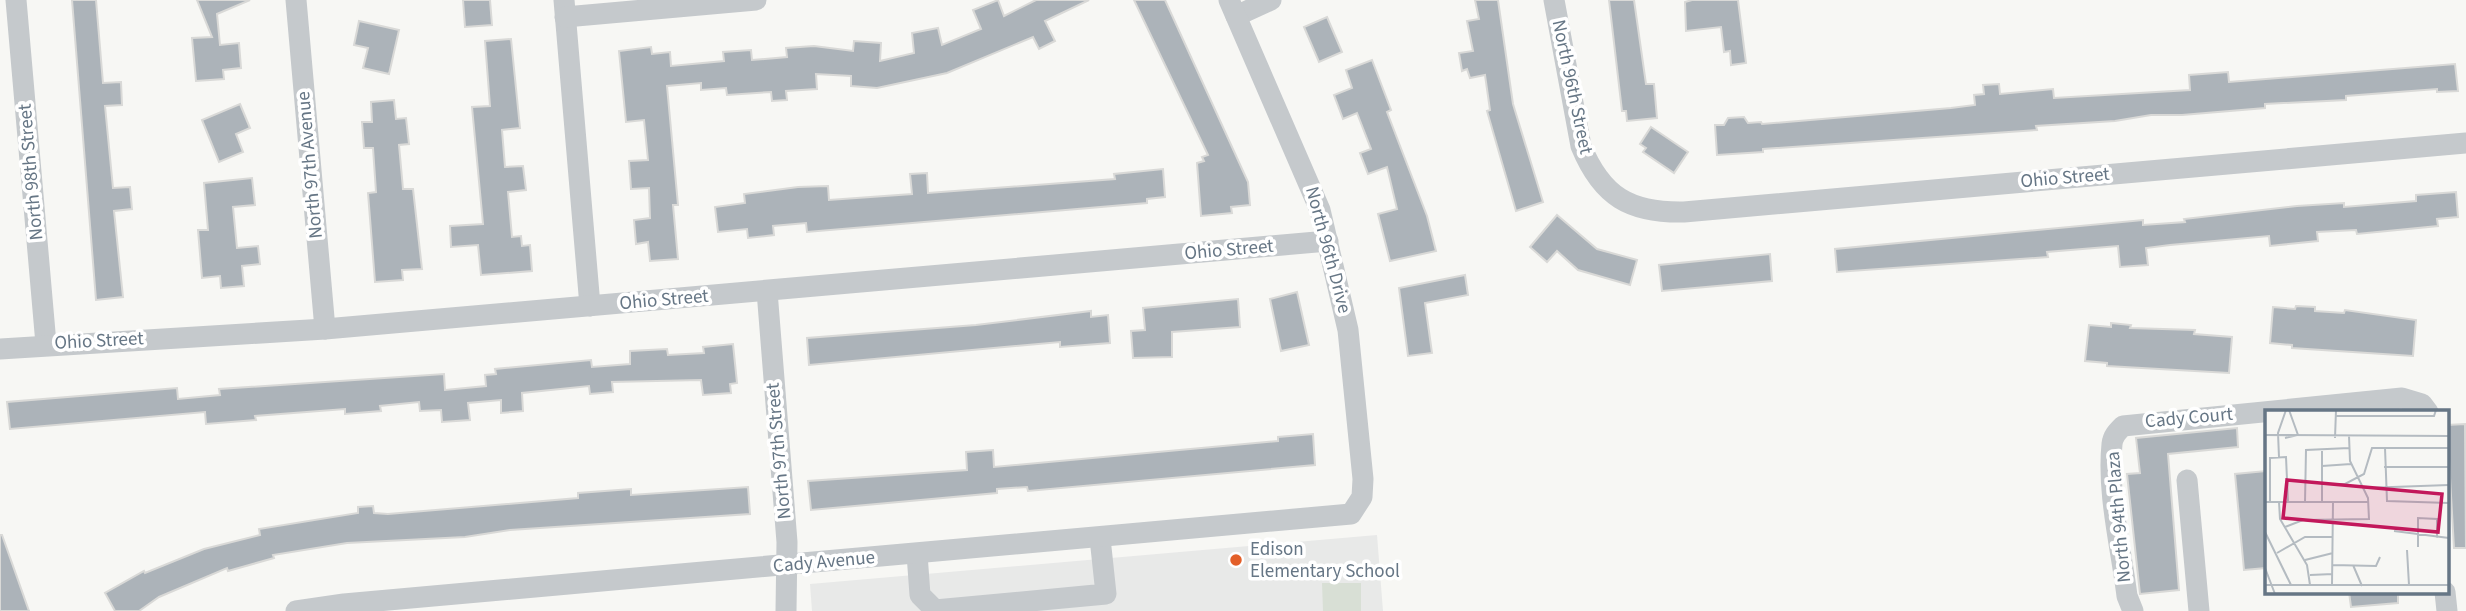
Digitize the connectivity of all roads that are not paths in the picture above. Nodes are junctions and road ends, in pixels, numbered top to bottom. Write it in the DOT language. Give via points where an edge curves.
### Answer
graph roads {
  1 [pos="16,0"];
  2 [pos="296,0"];
  3 [pos="756,0"];
  4 [pos="1271,0"];
  5 [pos="1554,0"];
  6 [pos="565,8"];
  7 [pos="1232,8"];
  8 [pos="2466,143"];
  9 [pos="1664,212"];
  10 [pos="1328,241"];
  11 [pos="767,291"];
  12 [pos="590,306"];
  13 [pos="325,329"];
  14 [pos="46,344"];
  15 [pos="0,349"];
  16 [pos="2425,408"];
  17 [pos="2282,410"];
  18 [pos="2265,412"];
  19 [pos="2123,426"];
  20 [pos="2188,481"];
  21 [pos="1351,514"];
  22 [pos="1100,538"];
  23 [pos="917,554"];
  24 [pos="786,566"];
  25 [pos="296,611"];
  26 [pos="786,611"];
  27 [pos="2133,611"];
  28 [pos="2199,611"];
  1 -- 14 [label="street, North 98th Street"];
  2 -- 13 [label="street, North 97th Avenue"];
  3 -- 6 [label="street"];
  4 -- 7 [label="street"];
  5 -- 9 [label="street, North 96th Street" via="1581,146 1590,167 1625,203"];
  6 -- 12 [label="street"];
  7 -- 10 [label="street, North 96th Drive" via="1308,177"];
  8 -- 9 [label="street, Ohio Street"];
  10 -- 11 [label="street, Ohio Street"];
  10 -- 21 [label="street, North 96th Drive" via="1348,330 1363,479 1362,497"];
  11 -- 12 [label="street, Ohio Street"];
  11 -- 24 [label="street, North 97th Street"];
  12 -- 13 [label="street, Ohio Street"];
  13 -- 14 [label="street, Ohio Street"];
  14 -- 15 [label="street, Ohio Street"];
  16 -- 17 [label="street, Cady Court" via="2402,398"];
  18 -- 19 [label="street, Cady Court"];
  19 -- 27 [label="street, North 94th Plaza" via="2112,443 2127,596"];
  20 -- 28 [label="street"];
  21 -- 22 [label="street, Cady Avenue"];
  22 -- 23 [label="street, Cady Avenue"];
  22 -- 23 [label="street" via="1106,594 935,610 920,595"];
  23 -- 24 [label="street, Cady Avenue"];
  24 -- 25 [label="street, Cady Avenue"];
  24 -- 26 [label="street, North 97th Street"];
}
